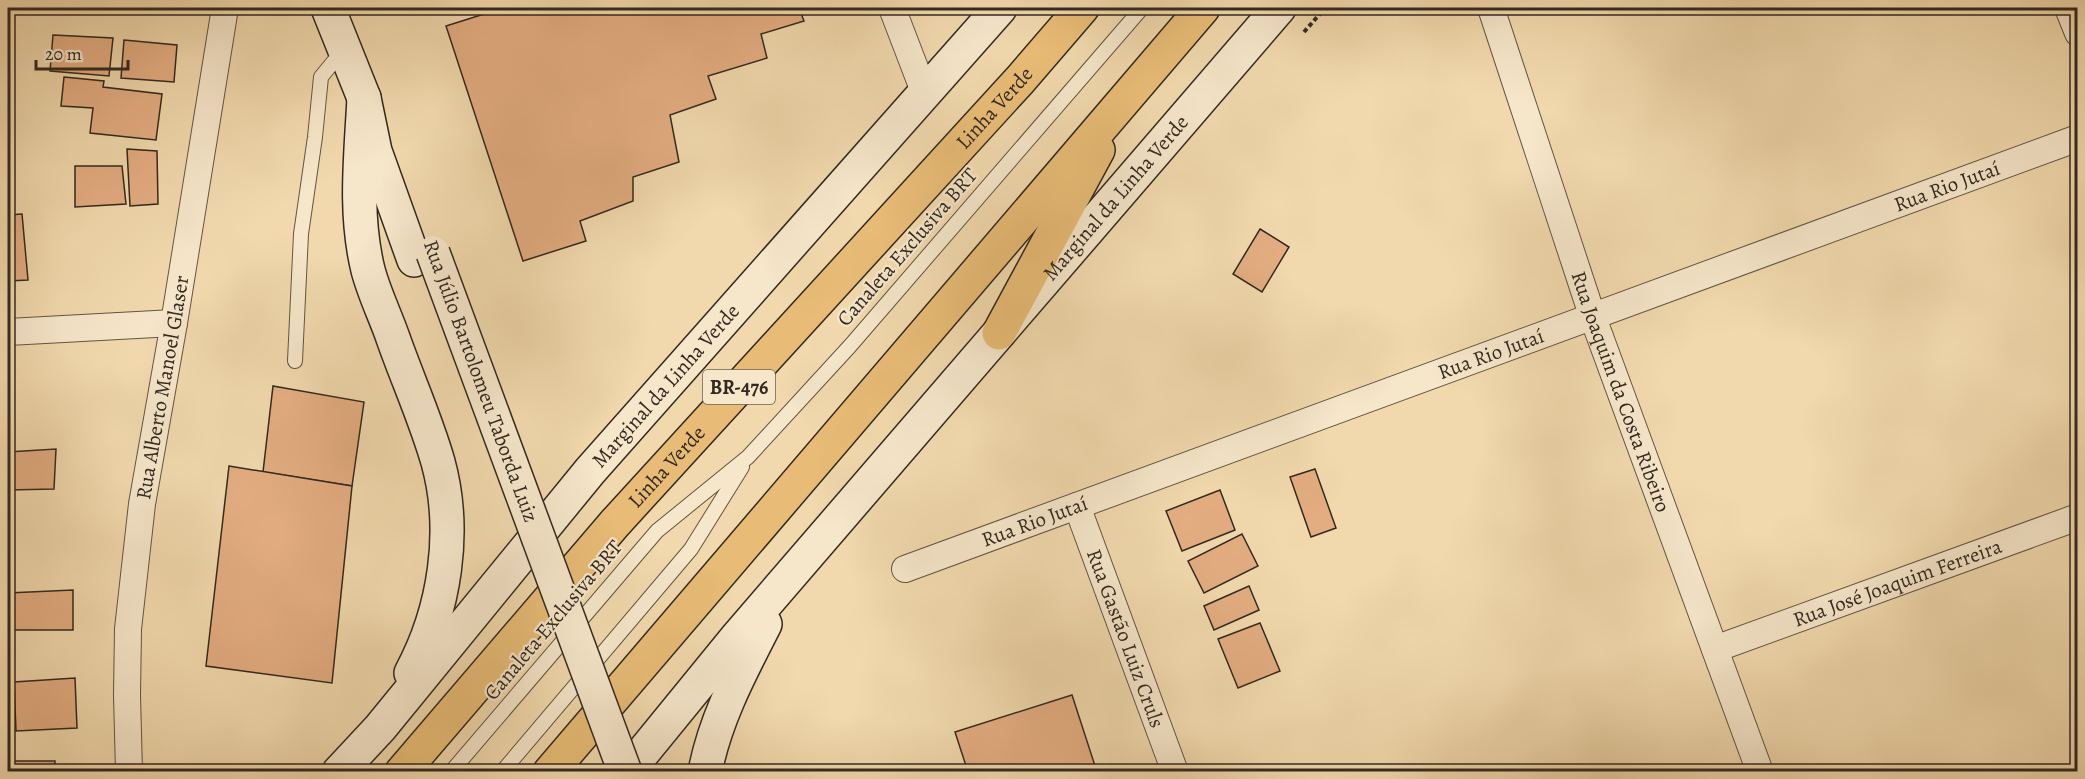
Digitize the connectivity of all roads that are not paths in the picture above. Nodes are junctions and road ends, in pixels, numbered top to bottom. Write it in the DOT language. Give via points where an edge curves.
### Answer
graph roads {
  1 [pos="225,8"];
  2 [pos="328,8"];
  3 [pos="1000,8"];
  4 [pos="1082,8"];
  5 [pos="1142,8"];
  6 [pos="1203,8"];
  7 [pos="1279,8"];
  8 [pos="1491,8"];
  9 [pos="2068,8"];
  10 [pos="895,9"];
  11 [pos="2078,33"];
  12 [pos="344,48"];
  13 [pos="925,93"];
  14 [pos="1130,93"];
  15 [pos="364,98"];
  16 [pos="2078,138"];
  17 [pos="1592,315"];
  18 [pos="174,323"];
  19 [pos="8,332"];
  20 [pos="999,333"];
  21 [pos="295,361"];
  22 [pos="748,457"];
  23 [pos="1077,506"];
  24 [pos="2078,517"];
  25 [pos="905,569"];
  26 [pos="787,580"];
  27 [pos="1715,649"];
  28 [pos="578,673"];
  29 [pos="380,728"];
  30 [pos="129,771"];
  31 [pos="339,771"];
  32 [pos="402,771"];
  33 [pos="451,771"];
  34 [pos="502,771"];
  35 [pos="550,771"];
  36 [pos="603,771"];
  37 [pos="626,771"];
  38 [pos="705,771"];
  39 [pos="1175,771"];
  40 [pos="1760,771"];
  1 -- 18 [label="street, Rua Alberto Manoel Glaser"];
  2 -- 12 [label="main road, Rua Júlio Bartolomeu Taborda Luiz"];
  3 -- 13 [label="main road, Marginal da Linha Verde / BR-476"];
  4 -- 32 [label="highway, Linha Verde / BR-476" via="615,523"];
  5 -- 22 [label="lane, Canaleta Exclusiva BRT" via="850,346"];
  6 -- 14 [label="highway"];
  7 -- 20 [label="main road, Marginal da Linha Verde"];
  8 -- 17 [label="street, Rua Joaquim da Costa Ribeiro"];
  9 -- 11 [label="street"];
  10 -- 13 [label="street"];
  12 -- 15 [label="main road, Rua Júlio Bartolomeu Taborda Luiz"];
  12 -- 21 [label="lane" via="321,77 301,234"];
  13 -- 29 [label="main road, Marginal da Linha Verde / BR-476" via="590,471"];
  14 -- 20 [label="highway"];
  14 -- 35 [label="highway"];
  15 -- 28 [label="main road, Rua Júlio Bartolomeu Taborda Luiz" via="375,151 424,256"];
  15 -- 29 [label="main road" via="360,233 369,272 438,462 447,511 446,564 435,616 413,669"];
  16 -- 17 [label="street, Rua Rio Jutaí"];
  17 -- 23 [label="street, Rua Rio Jutaí"];
  17 -- 27 [label="street, Rua Joaquim da Costa Ribeiro"];
  18 -- 19 [label="street"];
  18 -- 30 [label="street, Rua Alberto Manoel Glaser" via="142,504 131,594"];
  20 -- 26 [label="main road, Marginal da Linha Verde"];
  22 -- 33 [label="lane, Canaleta Exclusiva BRT" via="657,531"];
  22 -- 34 [label="lane, Canaleta Exclusiva BRT" via="692,549"];
  23 -- 25 [label="street, Rua Rio Jutaí"];
  23 -- 39 [label="street, Rua Gastão Luiz Cruls"];
  24 -- 27 [label="street, Rua José Joaquim Ferreira"];
  26 -- 37 [label="main road, Marginal da Linha Verde"];
  26 -- 38 [label="main road" via="724,710"];
  27 -- 40 [label="street, Rua Joaquim da Costa Ribeiro"];
  28 -- 36 [label="main road"];
  28 -- 37 [label="main road, bridge"];
  29 -- 31 [label="main road, Marginal da Linha Verde"];
}
